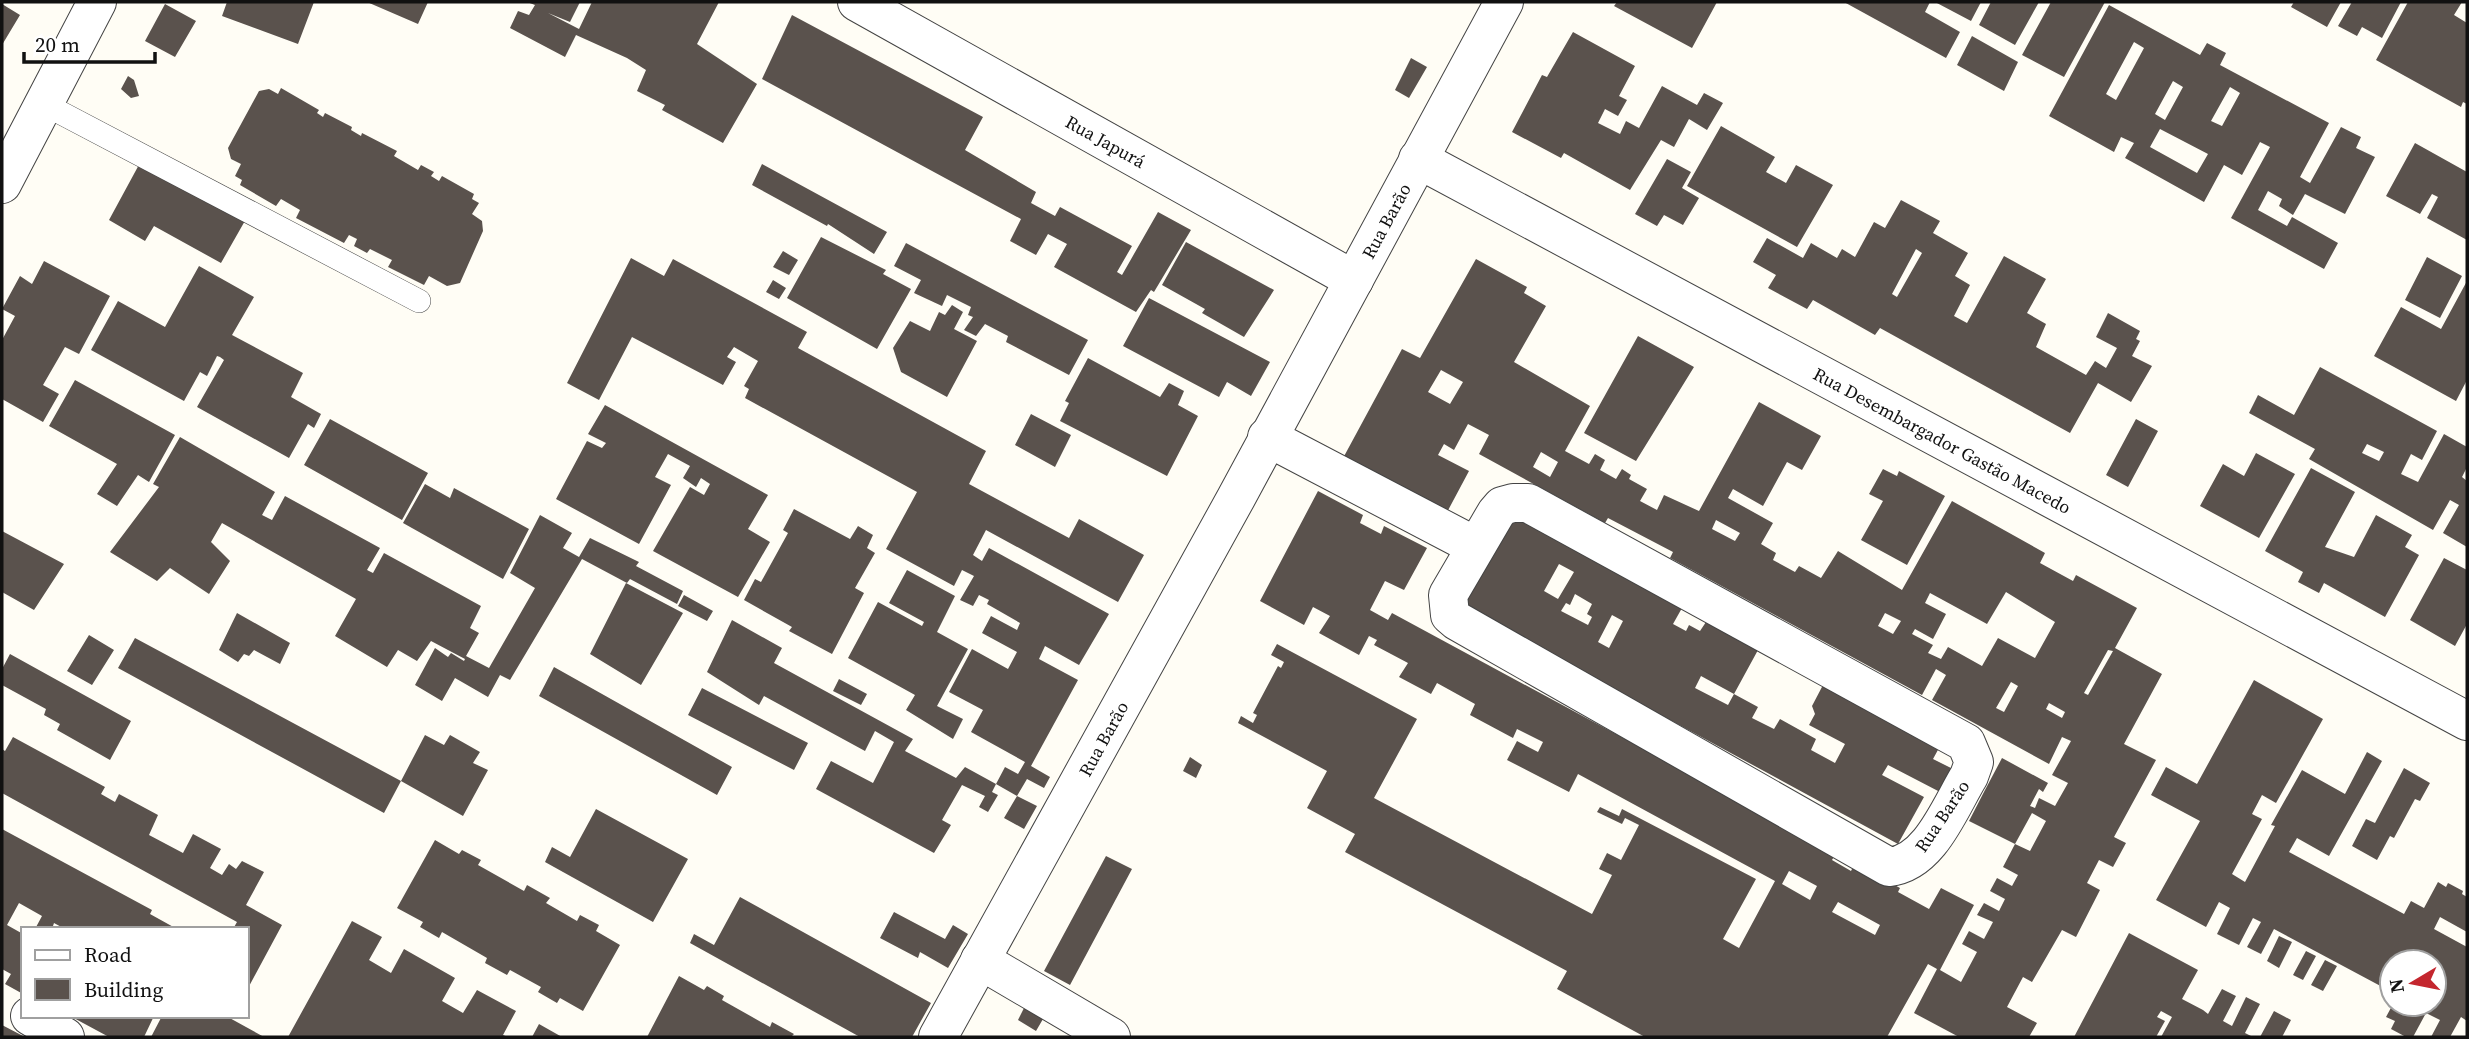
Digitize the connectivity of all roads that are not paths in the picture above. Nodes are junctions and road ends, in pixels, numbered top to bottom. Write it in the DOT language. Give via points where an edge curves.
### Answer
graph roads {
  1 [pos="97,2"];
  2 [pos="857,2"];
  3 [pos="1504,2"];
  4 [pos="44,104"];
  5 [pos="1418,159"];
  6 [pos="2,184"];
  7 [pos="1354,280"];
  8 [pos="419,301"];
  9 [pos="1266,437"];
  10 [pos="1475,547"];
  11 [pos="2467,721"];
  12 [pos="980,960"];
  13 [pos="2,999"];
  14 [pos="21,1011"];
  15 [pos="33,1018"];
  16 [pos="65,1037"];
  17 [pos="938,1037"];
  18 [pos="1111,1037"];
  1 -- 4 [label="street"];
  2 -- 7 [label="street, Rua Japurá"];
  3 -- 5 [label="street, Rua Barão"];
  4 -- 6 [label="street"];
  4 -- 8 [label="lane"];
  5 -- 7 [label="street, Rua Barão"];
  5 -- 11 [label="street, Rua Desembargador Gastão Macedo"];
  7 -- 9 [label="street, Rua Barão"];
  9 -- 10 [label="street"];
  9 -- 12 [label="street, Rua Barão"];
  10 -- 10 [label="street, Rua Barão" via="1448,596 1450,615 1457,621 1889,867 1900,866 1923,850 1969,776 1974,762 1966,743 1528,503 1502,506"];
  12 -- 17 [label="street, Rua Barão"];
  12 -- 18 [label="street"];
  13 -- 14 [label="street"];
  15 -- 16 [label="street"];
}
